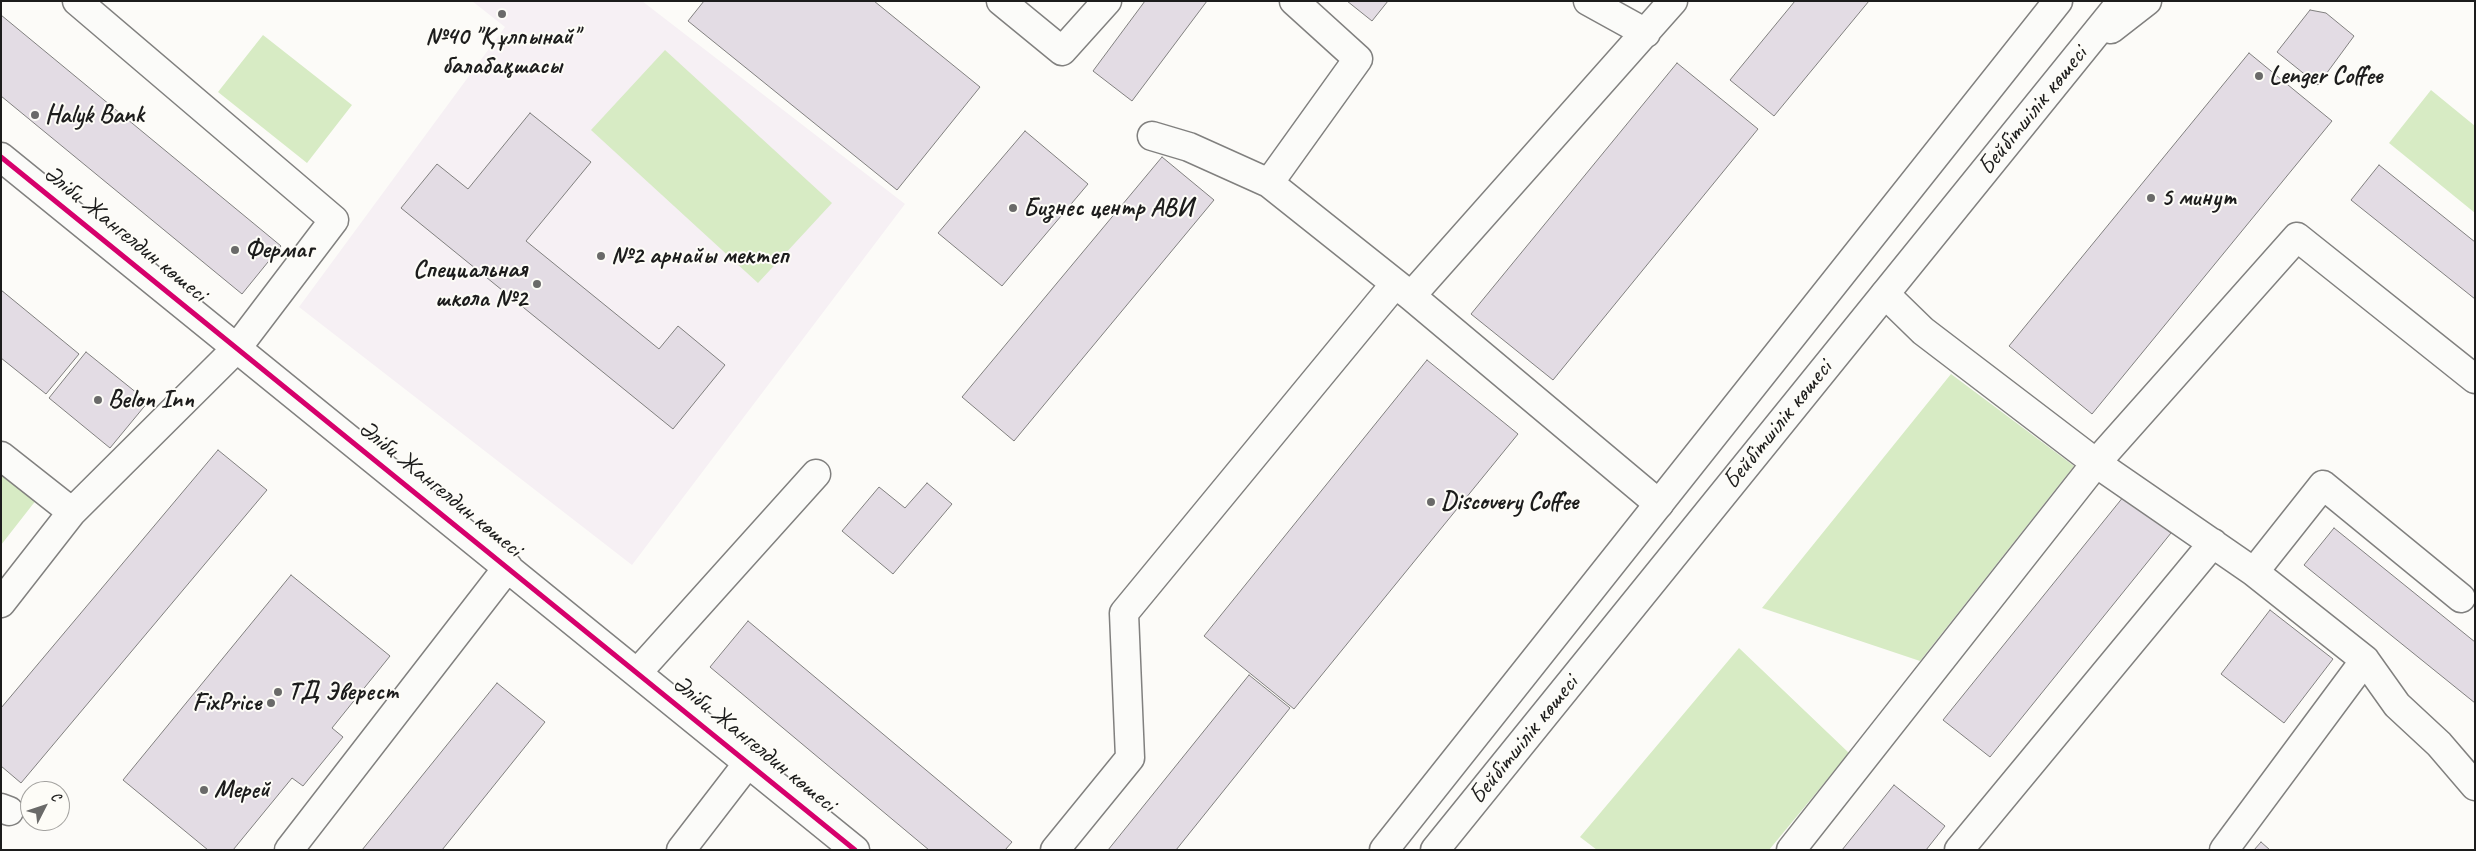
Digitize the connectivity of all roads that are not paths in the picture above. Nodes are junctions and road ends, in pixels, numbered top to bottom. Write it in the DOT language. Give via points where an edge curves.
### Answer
graph roads {
  1 [pos="77,1"];
  2 [pos="1001,1"];
  3 [pos="1107,1"];
  4 [pos="1294,1"];
  5 [pos="1588,1"];
  6 [pos="1673,1"];
  7 [pos="2122,1"];
  8 [pos="2146,1"];
  9 [pos="2051,6"];
  10 [pos="1646,32"];
  11 [pos="2077,57"];
  12 [pos="1152,136"];
  13 [pos="1,157"];
  14 [pos="1270,183"];
  15 [pos="1403,290"];
  16 [pos="1885,294"];
  17 [pos="236,349"];
  18 [pos="2475,379"];
  19 [pos="1,456"];
  20 [pos="2096,463"];
  21 [pos="816,474"];
  22 [pos="1659,504"];
  23 [pos="72,512"];
  24 [pos="2213,544"];
  25 [pos="508,567"];
  26 [pos="2254,572"];
  27 [pos="2470,596"];
  28 [pos="1,604"];
  29 [pos="2365,660"];
  30 [pos="637,673"];
  31 [pos="748,763"];
  32 [pos="2475,786"];
  33 [pos="289,850"];
  34 [pos="681,850"];
  35 [pos="855,850"];
  36 [pos="1055,850"];
  37 [pos="1384,850"];
  38 [pos="1435,850"];
  39 [pos="1791,850"];
  40 [pos="1959,850"];
  41 [pos="2224,850"];
  1 -- 17 [label="main road" via="334,220"];
  2 -- 3 [label="main road" via="1062,51"];
  4 -- 14 [label="main road" via="1358,59"];
  5 -- 10 [label="main road"];
  6 -- 10 [label="main road"];
  7 -- 11 [label="main road, Бейбітшілік көшесі"];
  8 -- 11 [label="main road"];
  9 -- 22 [label="main road, Бейбітшілік көшесі"];
  10 -- 15 [label="main road"];
  11 -- 16 [label="main road, Бейбітшілік көшесі"];
  12 -- 14 [label="main road" via="1189,147"];
  13 -- 17 [label="main road, Әліби Жангелдин көшесі"];
  14 -- 15 [label="main road"];
  15 -- 22 [label="main road"];
  15 -- 36 [label="main road" via="1124,613 1130,758"];
  16 -- 20 [label="main road" via="1923,331"];
  16 -- 38 [label="main road, Бейбітшілік көшесі"];
  17 -- 23 [label="main road"];
  17 -- 25 [label="main road, Әліби Жангелдин көшесі"];
  18 -- 20 [label="main road" via="2296,237"];
  19 -- 23 [label="main road"];
  20 -- 24 [label="main road"];
  20 -- 39 [label="main road"];
  21 -- 30 [label="main road"];
  22 -- 37 [label="main road, Бейбітшілік көшесі"];
  23 -- 28 [label="main road"];
  24 -- 26 [label="main road"];
  24 -- 40 [label="main road"];
  25 -- 30 [label="main road, Әліби Жангелдин көшесі"];
  25 -- 33 [label="main road"];
  26 -- 27 [label="main road" via="2323,485"];
  26 -- 29 [label="main road"];
  29 -- 32 [label="main road" via="2397,705 2439,744"];
  29 -- 41 [label="main road"];
  30 -- 31 [label="main road, Әліби Жангелдин көшесі"];
  31 -- 34 [label="main road"];
  31 -- 35 [label="main road, Әліби Жангелдин көшесі"];
}
